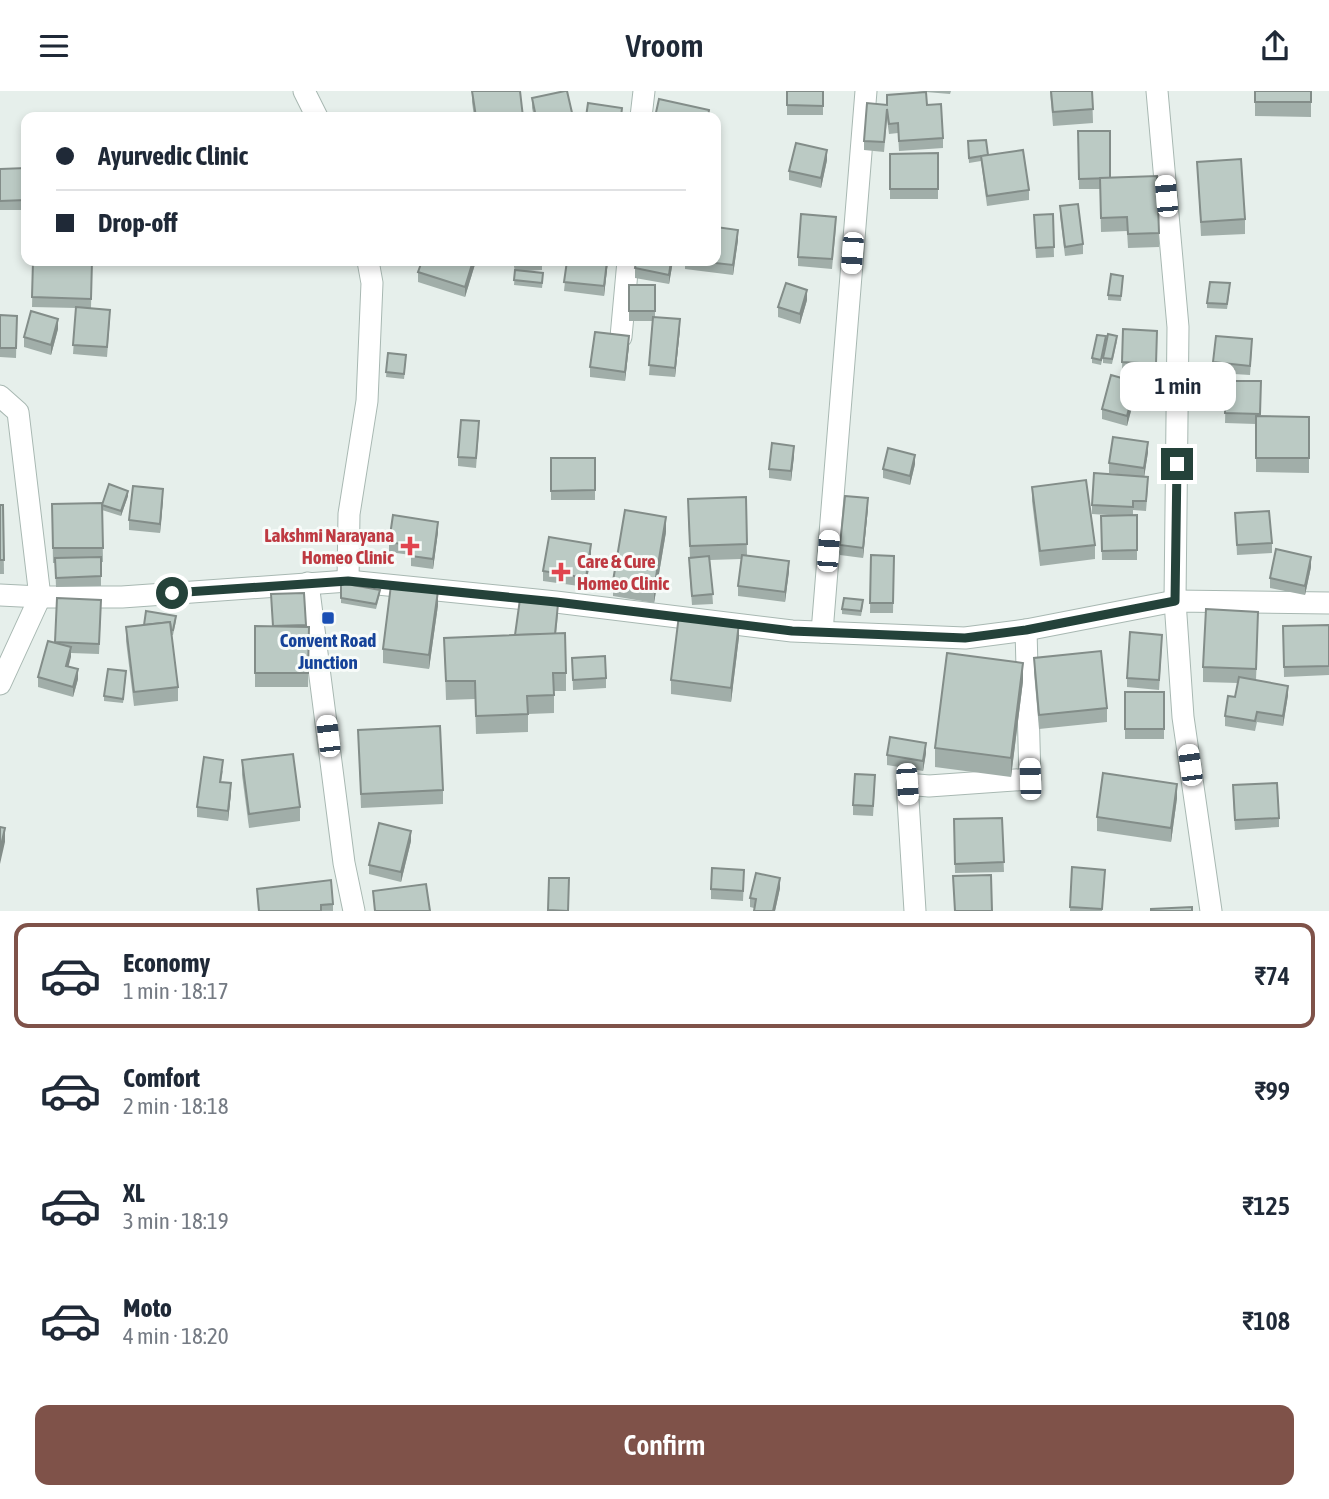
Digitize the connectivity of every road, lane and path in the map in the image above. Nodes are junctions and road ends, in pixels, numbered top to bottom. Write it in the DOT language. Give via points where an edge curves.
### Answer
graph roads {
  1 [pos="304,91"];
  2 [pos="644,91"];
  3 [pos="866,91"];
  4 [pos="1157,91"];
  5 [pos="314,112"];
  6 [pos="642,112"];
  7 [pos="369,266"];
  8 [pos="628,266"];
  9 [pos="621,337"];
  10 [pos="0,397"];
  11 [pos="348,581"];
  12 [pos="308,583"];
  13 [pos="0,595"];
  14 [pos="40,597"];
  15 [pos="1175,601"];
  16 [pos="1329,603"];
  17 [pos="1026,630"];
  18 [pos="822,632"];
  19 [pos="0,684"];
  20 [pos="354,911"];
  21 [pos="915,911"];
  22 [pos="1211,911"];
  1 -- 5 [label="street"];
  2 -- 6 [label="street"];
  3 -- 18 [label="street"];
  4 -- 15 [label="street" via="1178,327"];
  7 -- 11 [label="street" via="368,401 349,514"];
  8 -- 9 [label="street"];
  10 -- 14 [label="street" via="18,412"];
  11 -- 12 [label="street"];
  11 -- 18 [label="street"];
  12 -- 14 [label="street" via="122,597"];
  12 -- 20 [label="street"];
  13 -- 14 [label="street"];
  14 -- 19 [label="street"];
  15 -- 16 [label="street"];
  15 -- 17 [label="street"];
  15 -- 22 [label="street" via="1183,717"];
  17 -- 18 [label="street" via="965,638"];
  17 -- 21 [label="street" via="1030,779 907,784"];
}
